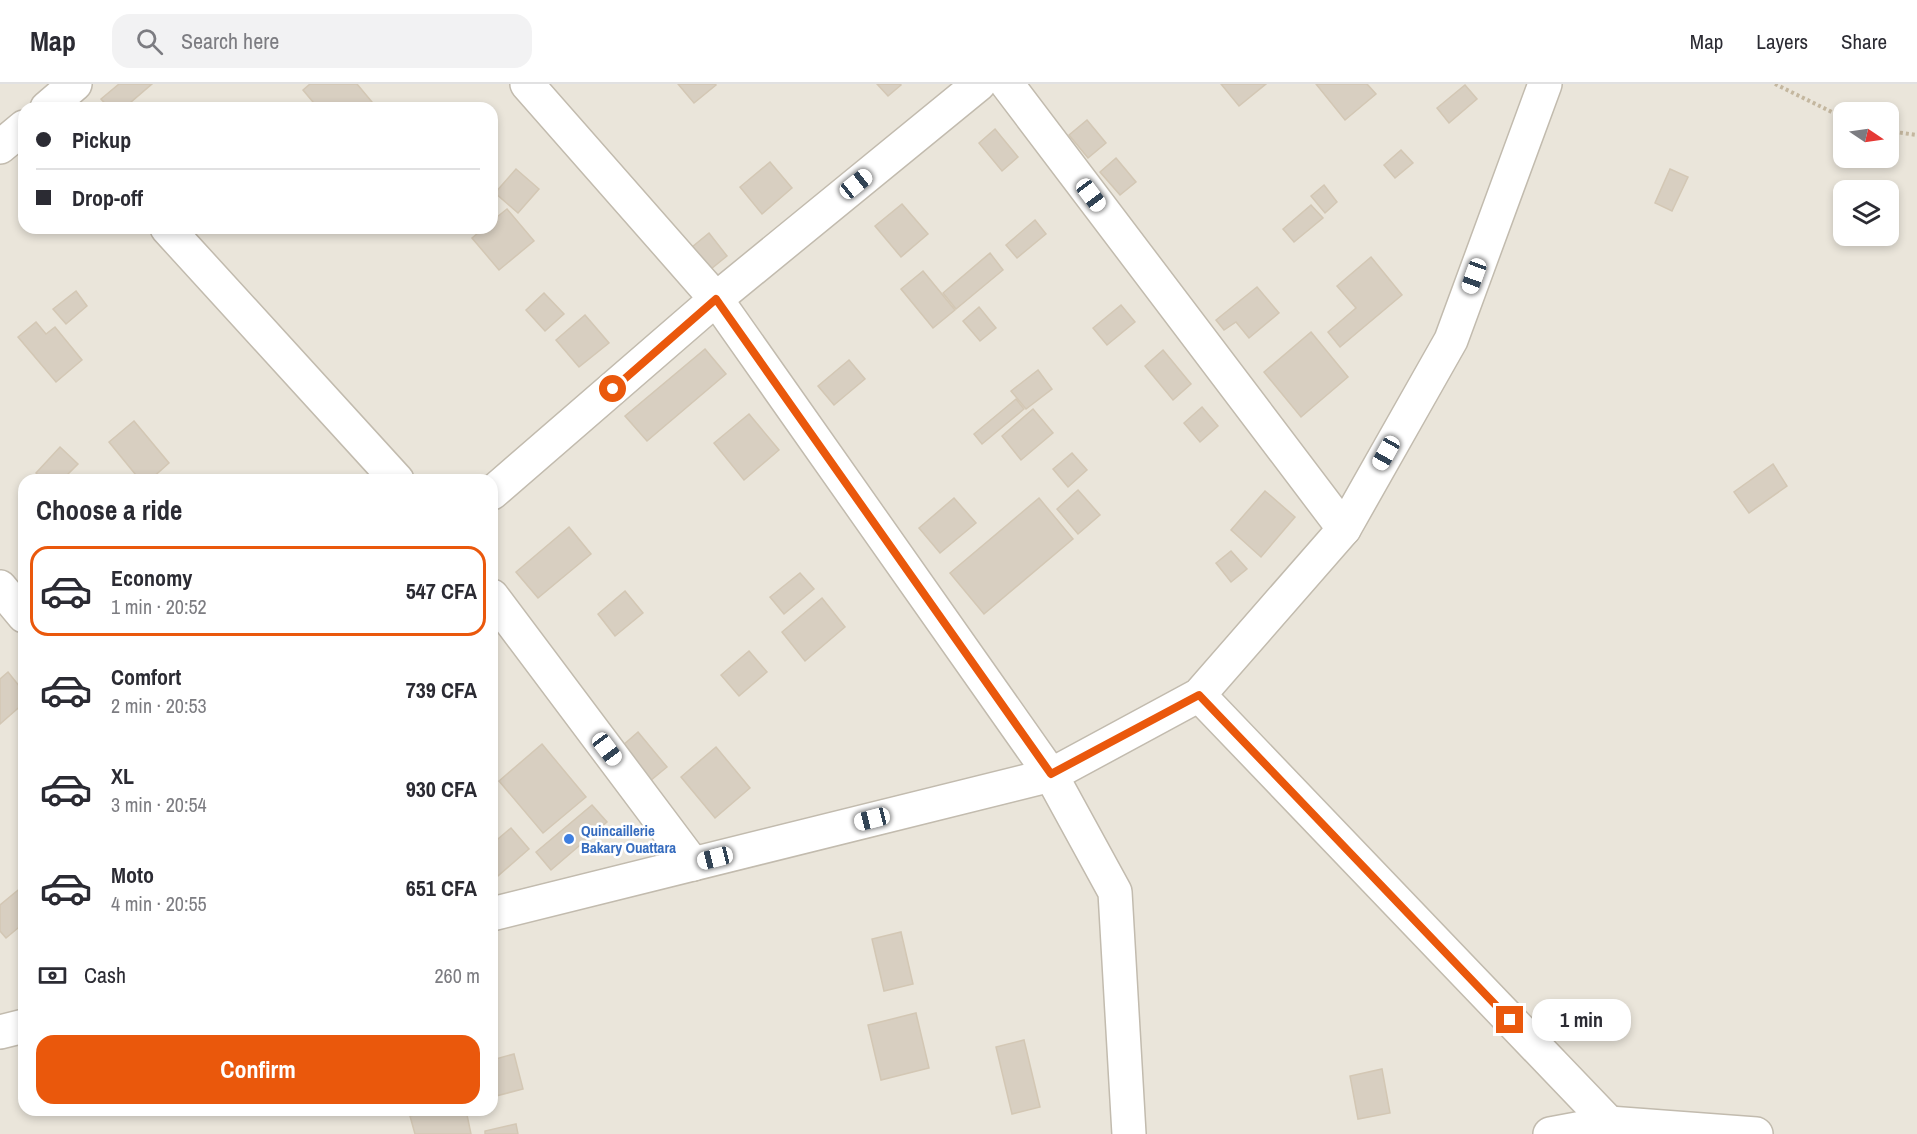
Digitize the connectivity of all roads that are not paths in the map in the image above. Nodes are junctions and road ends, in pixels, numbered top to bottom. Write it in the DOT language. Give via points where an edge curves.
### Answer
graph roads {
  1 [pos="527,84"];
  2 [pos="979,84"];
  3 [pos="1007,84"];
  4 [pos="1545,84"];
  5 [pos="18,132"];
  6 [pos="0,147"];
  7 [pos="172,234"];
  8 [pos="716,299"];
  9 [pos="391,474"];
  10 [pos="498,488"];
  11 [pos="1344,529"];
  12 [pos="0,587"];
  13 [pos="498,604"];
  14 [pos="18,609"];
  15 [pos="1199,695"];
  16 [pos="1051,774"];
  17 [pos="693,864"];
  18 [pos="498,913"];
  19 [pos="18,1028"];
  20 [pos="0,1032"];
  21 [pos="1609,1123"];
  22 [pos="1129,1134"];
  23 [pos="1550,1134"];
  24 [pos="1756,1134"];
  1 -- 8 [label="street"];
  2 -- 8 [label="street"];
  3 -- 11 [label="street"];
  4 -- 11 [label="street" via="1451,339"];
  5 -- 6 [label="street"];
  7 -- 9 [label="street"];
  8 -- 10 [label="street"];
  8 -- 16 [label="street"];
  11 -- 15 [label="street"];
  12 -- 14 [label="street"];
  13 -- 17 [label="street"];
  15 -- 16 [label="street"];
  15 -- 21 [label="street"];
  16 -- 17 [label="street"];
  16 -- 22 [label="street" via="1115,892"];
  17 -- 18 [label="street"];
  19 -- 20 [label="street"];
  21 -- 23 [label="street"];
  21 -- 24 [label="street"];
}
